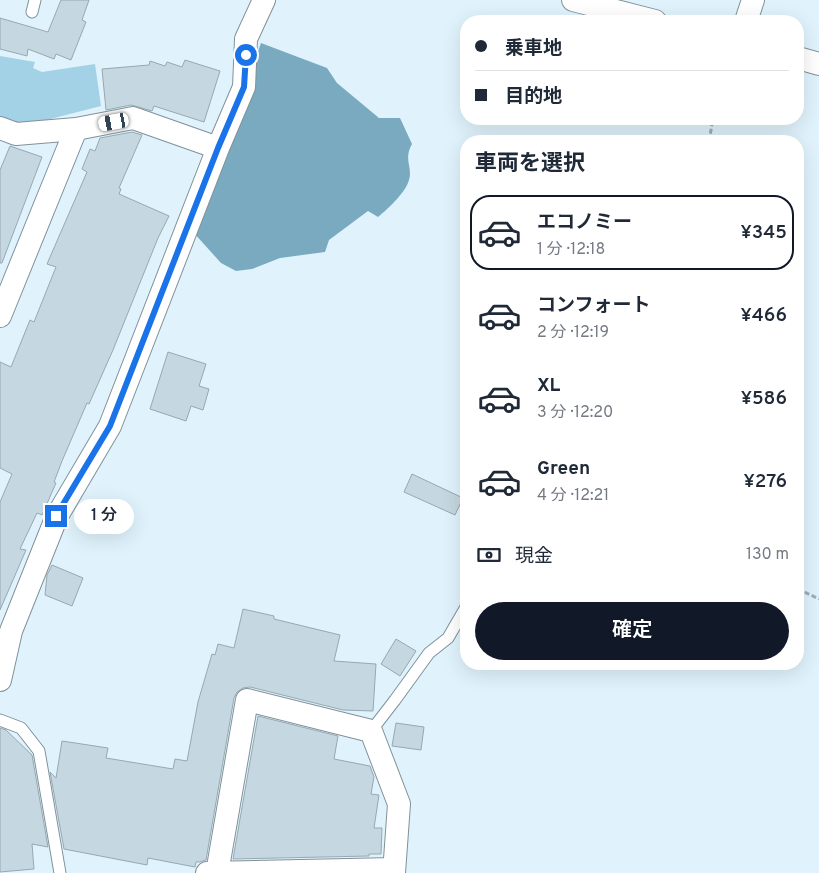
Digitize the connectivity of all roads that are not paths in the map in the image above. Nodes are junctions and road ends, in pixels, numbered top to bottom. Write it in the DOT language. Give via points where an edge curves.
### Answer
graph roads {
  1 [pos="35,0"];
  2 [pos="264,0"];
  3 [pos="573,0"];
  4 [pos="753,0"];
  5 [pos="32,12"];
  6 [pos="632,15"];
  7 [pos="748,15"];
  8 [pos="804,60"];
  9 [pos="819,64"];
  10 [pos="0,128"];
  11 [pos="76,129"];
  12 [pos="218,148"];
  13 [pos="0,316"];
  14 [pos="460,618"];
  15 [pos="6,628"];
  16 [pos="0,680"];
  17 [pos="0,720"];
  18 [pos="370,731"];
  19 [pos="394,871"];
  20 [pos="60,873"];
  21 [pos="207,873"];
  22 [pos="217,873"];
  1 -- 5 [label="lane"];
  2 -- 12 [label="street" via="246,40 244,87"];
  3 -- 6 [label="street"];
  4 -- 7 [label="street"];
  8 -- 9 [label="street"];
  10 -- 11 [label="street" via="16,134"];
  11 -- 12 [label="street" via="133,118"];
  11 -- 13 [label="street"];
  12 -- 15 [label="street" via="110,426 56,516"];
  14 -- 18 [label="lane" via="448,638 429,653"];
  15 -- 16 [label="street"];
  17 -- 20 [label="lane" via="21,728 39,751"];
  18 -- 19 [label="street" via="399,804"];
  18 -- 22 [label="street" via="247,700"];
  19 -- 22 [label="street"];
  21 -- 22 [label="street"];
}
